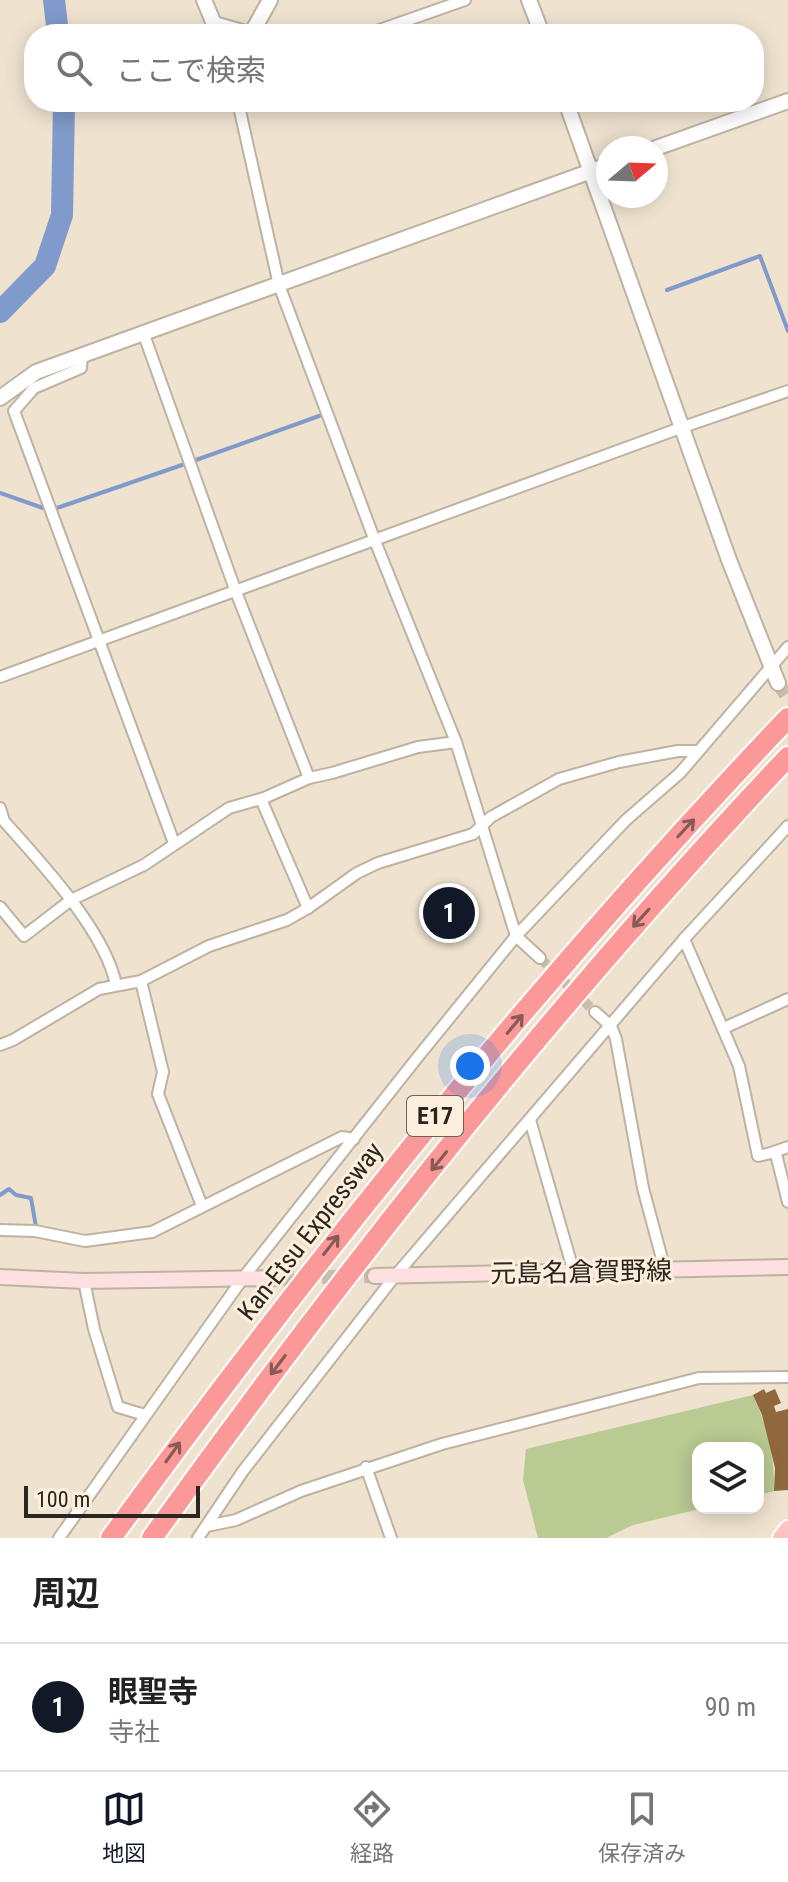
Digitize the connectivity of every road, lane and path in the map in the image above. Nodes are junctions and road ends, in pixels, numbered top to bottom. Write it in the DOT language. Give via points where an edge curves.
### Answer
graph roads {
  1 [pos="204,0"];
  2 [pos="270,0"];
  3 [pos="465,0"];
  4 [pos="529,0"];
  5 [pos="214,24"];
  6 [pos="256,24"];
  7 [pos="397,24"];
  8 [pos="538,24"];
  9 [pos="788,101"];
  10 [pos="764,110"];
  11 [pos="240,112"];
  12 [pos="570,112"];
  13 [pos="757,112"];
  14 [pos="668,144"];
  15 [pos="596,170"];
  16 [pos="591,172"];
  17 [pos="279,285"];
  18 [pos="143,332"];
  19 [pos="82,355"];
  20 [pos="788,391"];
  21 [pos="0,398"];
  22 [pos="683,427"];
  23 [pos="375,541"];
  24 [pos="236,592"];
  25 [pos="98,641"];
  26 [pos="788,647"];
  27 [pos="770,667"];
  28 [pos="0,677"];
  29 [pos="778,683"];
  30 [pos="788,711"];
  31 [pos="788,718"];
  32 [pos="456,742"];
  33 [pos="698,751"];
  34 [pos="753,754"];
  35 [pos="788,757"];
  36 [pos="309,778"];
  37 [pos="261,799"];
  38 [pos="0,808"];
  39 [pos="483,825"];
  40 [pos="788,826"];
  41 [pos="174,843"];
  42 [pos="71,900"];
  43 [pos="0,907"];
  44 [pos="308,908"];
  45 [pos="516,936"];
  46 [pos="684,939"];
  47 [pos="540,958"];
  48 [pos="141,981"];
  49 [pos="116,985"];
  50 [pos="788,999"];
  51 [pos="595,1012"];
  52 [pos="611,1026"];
  53 [pos="724,1028"];
  54 [pos="0,1045"];
  55 [pos="530,1120"];
  56 [pos="354,1139"];
  57 [pos="788,1147"];
  58 [pos="771,1153"];
  59 [pos="788,1202"];
  60 [pos="202,1206"];
  61 [pos="0,1230"];
  62 [pos="788,1267"];
  63 [pos="665,1270"];
  64 [pos="574,1273"];
  65 [pos="375,1276"];
  66 [pos="395,1276"];
  67 [pos="0,1277"];
  68 [pos="243,1278"];
  69 [pos="280,1278"];
  70 [pos="84,1281"];
  71 [pos="788,1377"];
  72 [pos="145,1415"];
  73 [pos="366,1467"];
  74 [pos="207,1526"];
  75 [pos="788,1529"];
  76 [pos="59,1538"];
  77 [pos="111,1538"];
  78 [pos="152,1538"];
  79 [pos="198,1538"];
  80 [pos="391,1538"];
  81 [pos="781,1538"];
  1 -- 5 [label="street"];
  2 -- 6 [label="street"];
  3 -- 7 [label="street"];
  4 -- 8 [label="street"];
  9 -- 10 [label="street"];
  11 -- 17 [label="street"];
  12 -- 16 [label="street"];
  13 -- 14 [label="street"];
  15 -- 16 [label="street"];
  16 -- 17 [label="street"];
  16 -- 22 [label="street"];
  17 -- 18 [label="street"];
  17 -- 23 [label="street"];
  18 -- 19 [label="street"];
  18 -- 24 [label="street"];
  19 -- 21 [label="street" via="36,372"];
  19 -- 25 [label="street" via="81,368 34,388 14,411"];
  20 -- 22 [label="street"];
  22 -- 23 [label="street"];
  22 -- 27 [label="street"];
  23 -- 24 [label="street"];
  23 -- 32 [label="street"];
  24 -- 25 [label="street"];
  24 -- 36 [label="street"];
  25 -- 28 [label="street"];
  25 -- 41 [label="street"];
  26 -- 27 [label="street"];
  27 -- 29 [label="street"];
  27 -- 33 [label="street"];
  30 -- 34 [label="highway"];
  31 -- 34 [label="highway, Kan-Etsu Expressway / E17"];
  32 -- 36 [label="street" via="418,747"];
  32 -- 39 [label="street"];
  33 -- 39 [label="street" via="619,762 559,779"];
  33 -- 45 [label="street"];
  77 -- 34 [label="highway, Kan-Etsu Expressway / E17, one-way" via="407,1149 581,944"];
  35 -- 78 [label="highway, E17, one-way" via="599,964 520,1060 353,1267"];
  36 -- 37 [label="street"];
  37 -- 41 [label="street" via="229,808"];
  37 -- 44 [label="street"];
  38 -- 42 [label="street" via="4,821"];
  39 -- 44 [label="street" via="473,834 378,863"];
  39 -- 45 [label="street"];
  40 -- 46 [label="street"];
  41 -- 42 [label="street" via="144,865"];
  42 -- 43 [label="street" via="24,936"];
  42 -- 49 [label="street" via="104,952"];
  44 -- 48 [label="street" via="209,946"];
  45 -- 47 [label="street"];
  45 -- 56 [label="street"];
  46 -- 52 [label="street"];
  46 -- 53 [label="street"];
  48 -- 49 [label="street"];
  48 -- 60 [label="street" via="163,1072 158,1094"];
  49 -- 54 [label="street" via="99,989"];
  50 -- 53 [label="street"];
  51 -- 52 [label="street"];
  52 -- 55 [label="street"];
  52 -- 63 [label="street"];
  53 -- 58 [label="street" via="739,1066 758,1156"];
  55 -- 64 [label="street"];
  55 -- 66 [label="street"];
  56 -- 60 [label="street" via="342,1137"];
  56 -- 68 [label="street"];
  57 -- 58 [label="street"];
  58 -- 59 [label="street" via="776,1154"];
  60 -- 61 [label="street" via="152,1232 120,1238 85,1241"];
  62 -- 63 [label="main road, 元島名倉賀野線"];
  63 -- 64 [label="main road, 元島名倉賀野線"];
  64 -- 66 [label="main road, 元島名倉賀野線"];
  65 -- 66 [label="main road, 元島名倉賀野線"];
  66 -- 74 [label="street" via="243,1471"];
  67 -- 70 [label="main road"];
  68 -- 69 [label="main road"];
  68 -- 70 [label="main road"];
  68 -- 72 [label="street"];
  70 -- 72 [label="street" via="118,1407"];
  71 -- 73 [label="street" via="699,1378"];
  72 -- 76 [label="street"];
  73 -- 74 [label="street" via="236,1520"];
  73 -- 80 [label="street"];
  74 -- 79 [label="street"];
  75 -- 81 [label="main road"];
}
